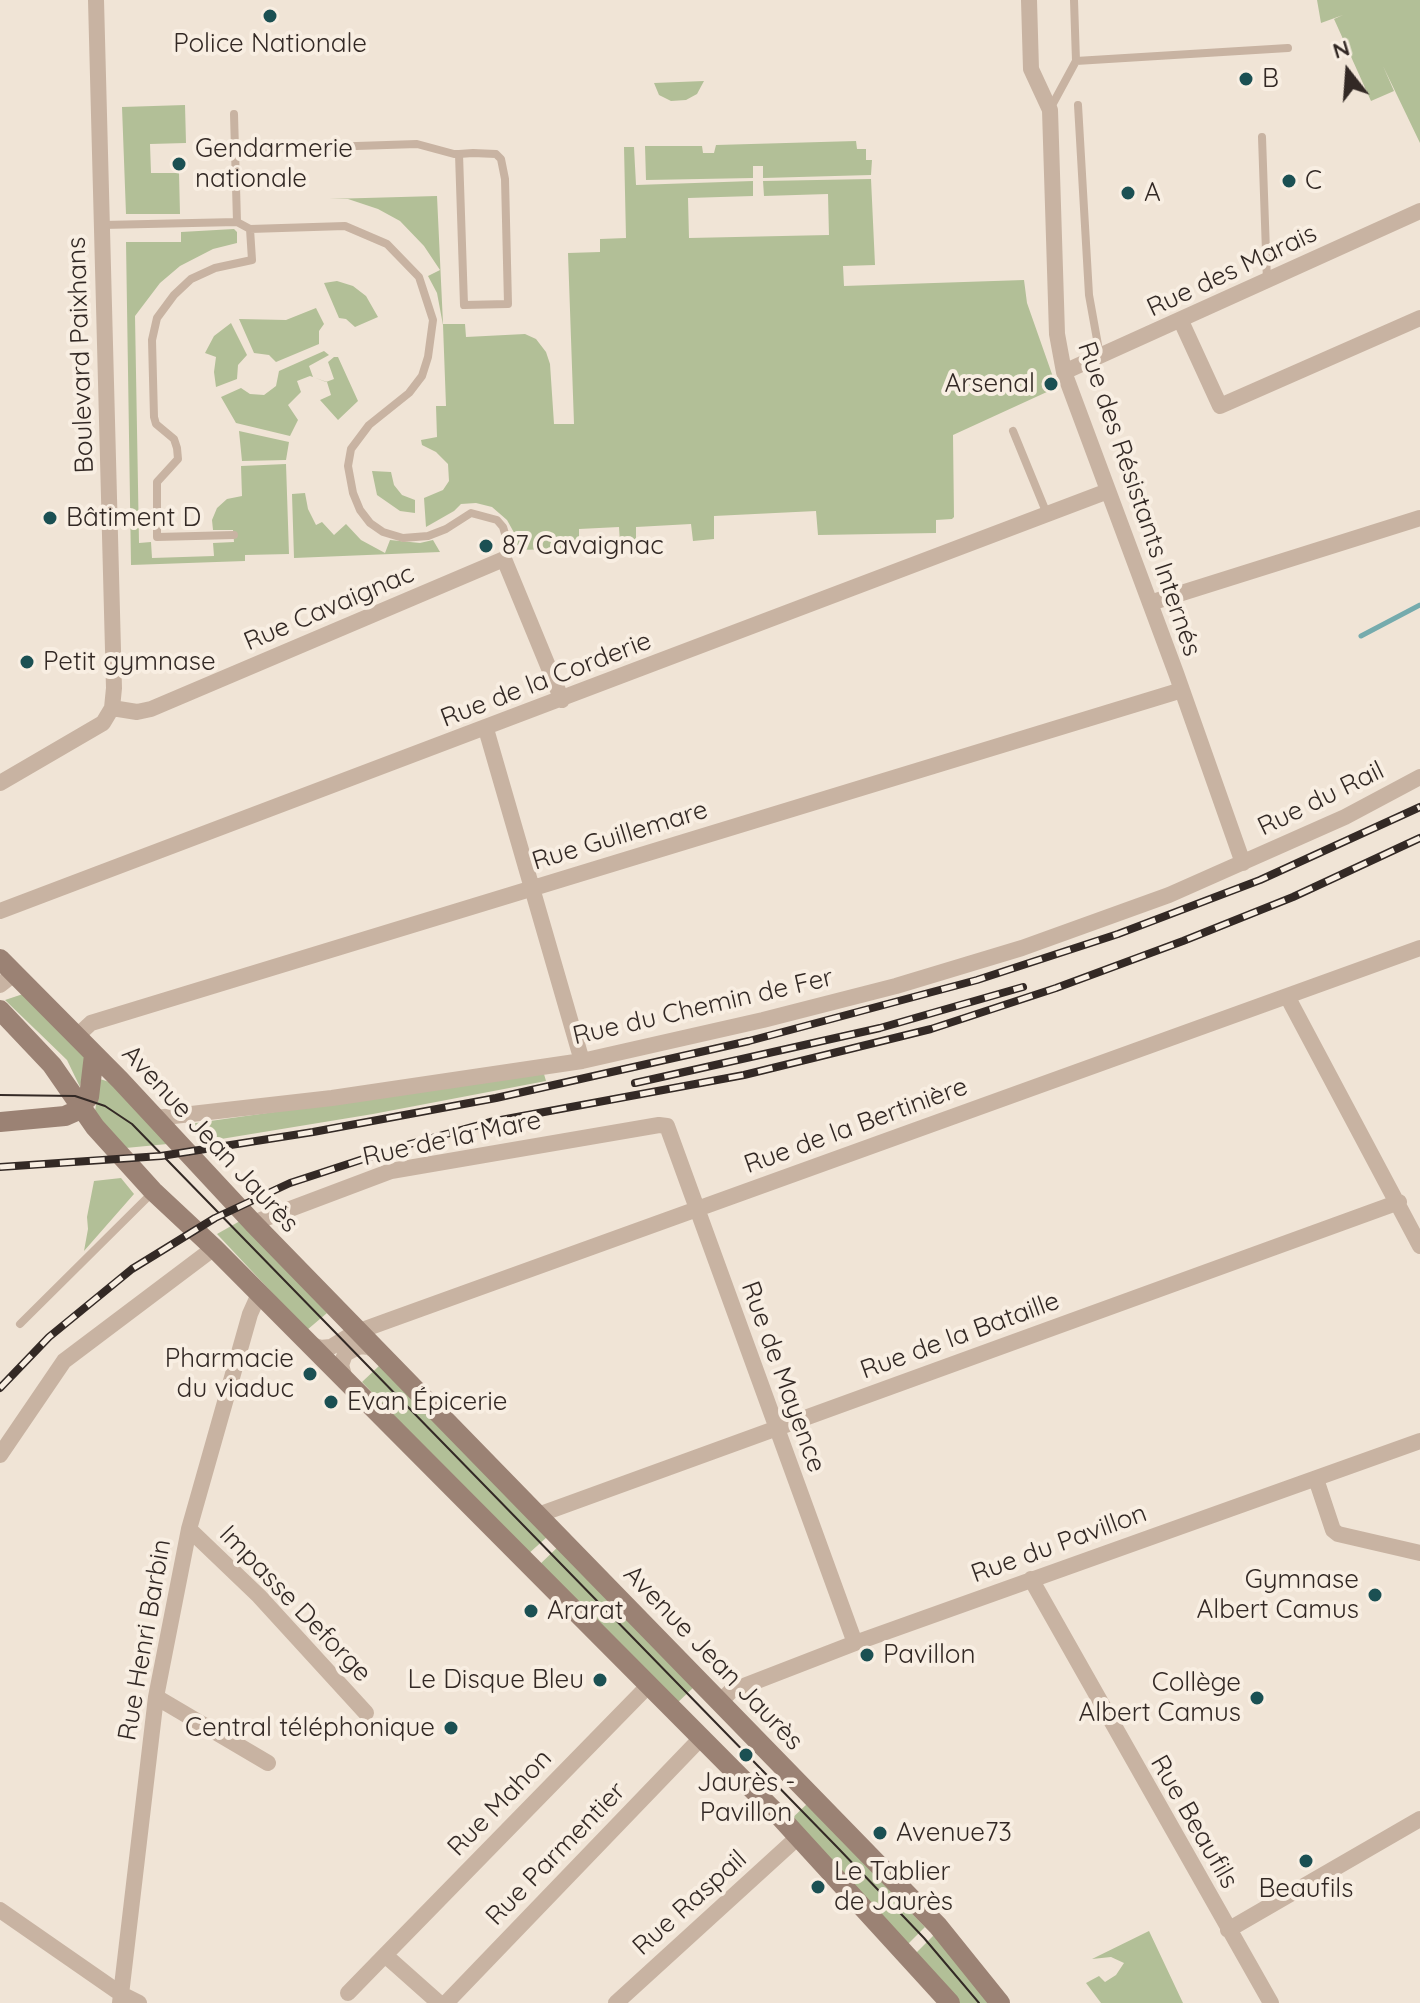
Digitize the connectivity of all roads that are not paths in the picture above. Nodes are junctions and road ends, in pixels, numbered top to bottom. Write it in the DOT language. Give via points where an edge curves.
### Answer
graph roads {
  1 [pos="96,0"];
  2 [pos="1029,0"];
  3 [pos="1074,0"];
  4 [pos="1288,48"];
  5 [pos="1076,61"];
  6 [pos="1078,105"];
  7 [pos="1050,110"];
  8 [pos="234,114"];
  9 [pos="1262,137"];
  10 [pos="235,150"];
  11 [pos="459,154"];
  12 [pos="1420,211"];
  13 [pos="237,222"];
  14 [pos="102,225"];
  15 [pos="250,229"];
  16 [pos="1267,281"];
  17 [pos="1420,318"];
  18 [pos="1181,321"];
  19 [pos="1101,357"];
  20 [pos="1064,372"];
  21 [pos="1013,431"];
  22 [pos="1108,491"];
  23 [pos="1047,515"];
  24 [pos="1420,518"];
  25 [pos="234,535"];
  26 [pos="504,559"];
  27 [pos="1150,603"];
  28 [pos="1182,690"];
  29 [pos="562,700"];
  30 [pos="112,708"];
  31 [pos="486,729"];
  32 [pos="1420,777"];
  33 [pos="0,783"];
  34 [pos="1243,863"];
  35 [pos="534,887"];
  36 [pos="0,911"];
  37 [pos="1420,948"];
  38 [pos="5,973"];
  39 [pos="1287,996"];
  40 [pos="0,1010"];
  41 [pos="77,1036"];
  42 [pos="94,1055"];
  43 [pos="582,1061"];
  44 [pos="81,1107"];
  45 [pos="156,1118"];
  46 [pos="0,1122"];
  47 [pos="667,1126"];
  48 [pos="95,1127"];
  49 [pos="0,1129"];
  50 [pos="153,1191"];
  51 [pos="1399,1202"];
  52 [pos="697,1210"];
  53 [pos="253,1223"];
  54 [pos="1420,1246"];
  55 [pos="214,1248"];
  56 [pos="259,1294"];
  57 [pos="20,1324"];
  58 [pos="359,1331"];
  59 [pos="310,1344"];
  60 [pos="381,1355"];
  61 [pos="345,1379"];
  62 [pos="776,1429"];
  63 [pos="1420,1441"];
  64 [pos="0,1455"];
  65 [pos="1316,1479"];
  66 [pos="538,1515"];
  67 [pos="189,1529"];
  68 [pos="1420,1553"];
  69 [pos="1031,1579"];
  70 [pos="855,1643"];
  71 [pos="649,1685"];
  72 [pos="156,1697"];
  73 [pos="720,1702"];
  74 [pos="366,1713"];
  75 [pos="701,1738"];
  76 [pos="268,1763"];
  77 [pos="1420,1819"];
  78 [pos="797,1838"];
  79 [pos="0,1910"];
  80 [pos="1228,1930"];
  81 [pos="385,1955"];
  82 [pos="348,1993"];
  83 [pos="120,1999"];
  84 [pos="139,2003"];
  85 [pos="439,2003"];
  86 [pos="446,2003"];
  87 [pos="616,2003"];
  88 [pos="950,2003"];
  89 [pos="1000,2003"];
  90 [pos="1271,2003"];
  1 -- 14 [label="street, Boulevard Paixhans"];
  2 -- 7 [label="street, Rue des Résistants Internés" via="1031,69"];
  3 -- 5 [label="lane"];
  4 -- 5 [label="lane"];
  5 -- 7 [label="lane"];
  6 -- 19 [label="lane" via="1089,295"];
  7 -- 20 [label="street, Rue des Résistants Internés" via="1057,334"];
  8 -- 10 [label="lane"];
  9 -- 16 [label="lane"];
  10 -- 11 [label="lane" via="417,144"];
  10 -- 13 [label="lane"];
  11 -- 11 [label="lane" via="496,154 503,166 508,304 464,305"];
  12 -- 16 [label="street, Rue des Marais"];
  13 -- 14 [label="lane"];
  13 -- 15 [label="lane"];
  14 -- 30 [label="street, Boulevard Paixhans"];
  15 -- 25 [label="lane" via="252,260 191,279 157,318 152,340 154,417 174,439 178,459 157,482 157,537"];
  15 -- 26 [label="lane" via="345,226 387,244 419,277 433,320 428,357 409,393 356,439 348,462 353,493 370,523 403,538 428,536 471,513 497,520 507,540"];
  16 -- 18 [label="street, Rue des Marais"];
  17 -- 18 [label="street" via="1220,406"];
  18 -- 19 [label="street, Rue des Marais"];
  19 -- 20 [label="street, Rue des Marais"];
  20 -- 22 [label="street, Rue des Résistants Internés"];
  21 -- 23 [label="lane"];
  22 -- 23 [label="street, Rue de la Corderie"];
  22 -- 27 [label="street, Rue des Résistants Internés"];
  23 -- 29 [label="street, Rue de la Corderie"];
  24 -- 27 [label="street"];
  26 -- 29 [label="street"];
  26 -- 30 [label="street, Rue Cavaignac" via="151,709"];
  27 -- 28 [label="street, Rue des Résistants Internés"];
  28 -- 34 [label="street, Rue des Résistants Internés"];
  28 -- 35 [label="street, Rue Guillemare"];
  29 -- 31 [label="street, Rue de la Corderie"];
  30 -- 33 [label="street" via="103,723"];
  31 -- 35 [label="street"];
  31 -- 36 [label="street, Rue de la Corderie"];
  32 -- 34 [label="street, Rue du Rail"];
  34 -- 43 [label="street, Rue du Chemin de Fer" via="1036,943 896,986"];
  35 -- 41 [label="street, Rue Guillemare" via="91,1023"];
  35 -- 43 [label="street"];
  37 -- 39 [label="street, Rue de la Bertinière"];
  38 -- 41 [label="main road, Avenue Jean Jaurès"];
  39 -- 51 [label="street"];
  39 -- 52 [label="street, Rue de la Bertinière"];
  40 -- 44 [label="main road" via="52,1065"];
  41 -- 42 [label="main road, Avenue Jean Jaurès"];
  42 -- 44 [label="main road" via="92,1088"];
  42 -- 45 [label="main road, Avenue Jean Jaurès"];
  43 -- 45 [label="street, Rue du Chemin de Fer"];
  44 -- 46 [label="main road" via="65,1116"];
  44 -- 48 [label="main road"];
  45 -- 53 [label="main road, Avenue Jean Jaurès"];
  47 -- 52 [label="street, Rue de Mayence"];
  47 -- 53 [label="street, Rue de la Mare" via="391,1171"];
  48 -- 49 [label="main road"];
  48 -- 50 [label="main road"];
  50 -- 55 [label="main road"];
  50 -- 57 [label="lane"];
  51 -- 54 [label="street"];
  51 -- 62 [label="street, Rue de la Bataille"];
  52 -- 58 [label="street, Rue de la Bertinière"];
  52 -- 62 [label="street, Rue de Mayence"];
  53 -- 58 [label="main road, Avenue Jean Jaurès"];
  55 -- 56 [label="main road"];
  55 -- 64 [label="street" via="64,1361"];
  56 -- 59 [label="main road"];
  56 -- 67 [label="street, Rue Henri Barbin"];
  58 -- 59 [label="street, Rue de la Bertinière" via="328,1348"];
  58 -- 60 [label="main road, Avenue Jean Jaurès"];
  59 -- 61 [label="main road"];
  60 -- 61 [label="street" via="364,1346 351,1349 341,1361"];
  60 -- 66 [label="main road, Avenue Jean Jaurès"];
  61 -- 71 [label="main road"];
  62 -- 66 [label="street, Rue de la Bataille"];
  62 -- 70 [label="street, Rue de Mayence"];
  63 -- 65 [label="street, Rue du Pavillon"];
  65 -- 68 [label="street" via="1338,1534"];
  65 -- 69 [label="street, Rue du Pavillon"];
  66 -- 73 [label="main road, Avenue Jean Jaurès"];
  67 -- 72 [label="street, Rue Henri Barbin"];
  67 -- 74 [label="street, Impasse Deforge"];
  69 -- 70 [label="street, Rue du Pavillon"];
  69 -- 80 [label="street, Rue Beaufils"];
  70 -- 73 [label="street, Rue du Pavillon" via="731,1691"];
  71 -- 75 [label="main road"];
  71 -- 81 [label="street, Rue Mahon"];
  72 -- 76 [label="street"];
  72 -- 83 [label="street, Rue Henri Barbin"];
  73 -- 89 [label="main road, Avenue Jean Jaurès" via="938,1926"];
  75 -- 78 [label="main road"];
  75 -- 86 [label="street, Rue Parmentier"];
  77 -- 80 [label="street"];
  78 -- 87 [label="street, Rue Raspail"];
  78 -- 88 [label="main road"];
  79 -- 83 [label="street"];
  80 -- 90 [label="street, Rue Beaufils"];
  81 -- 82 [label="street, Rue Mahon"];
  81 -- 85 [label="street"];
  83 -- 84 [label="street"];
}
